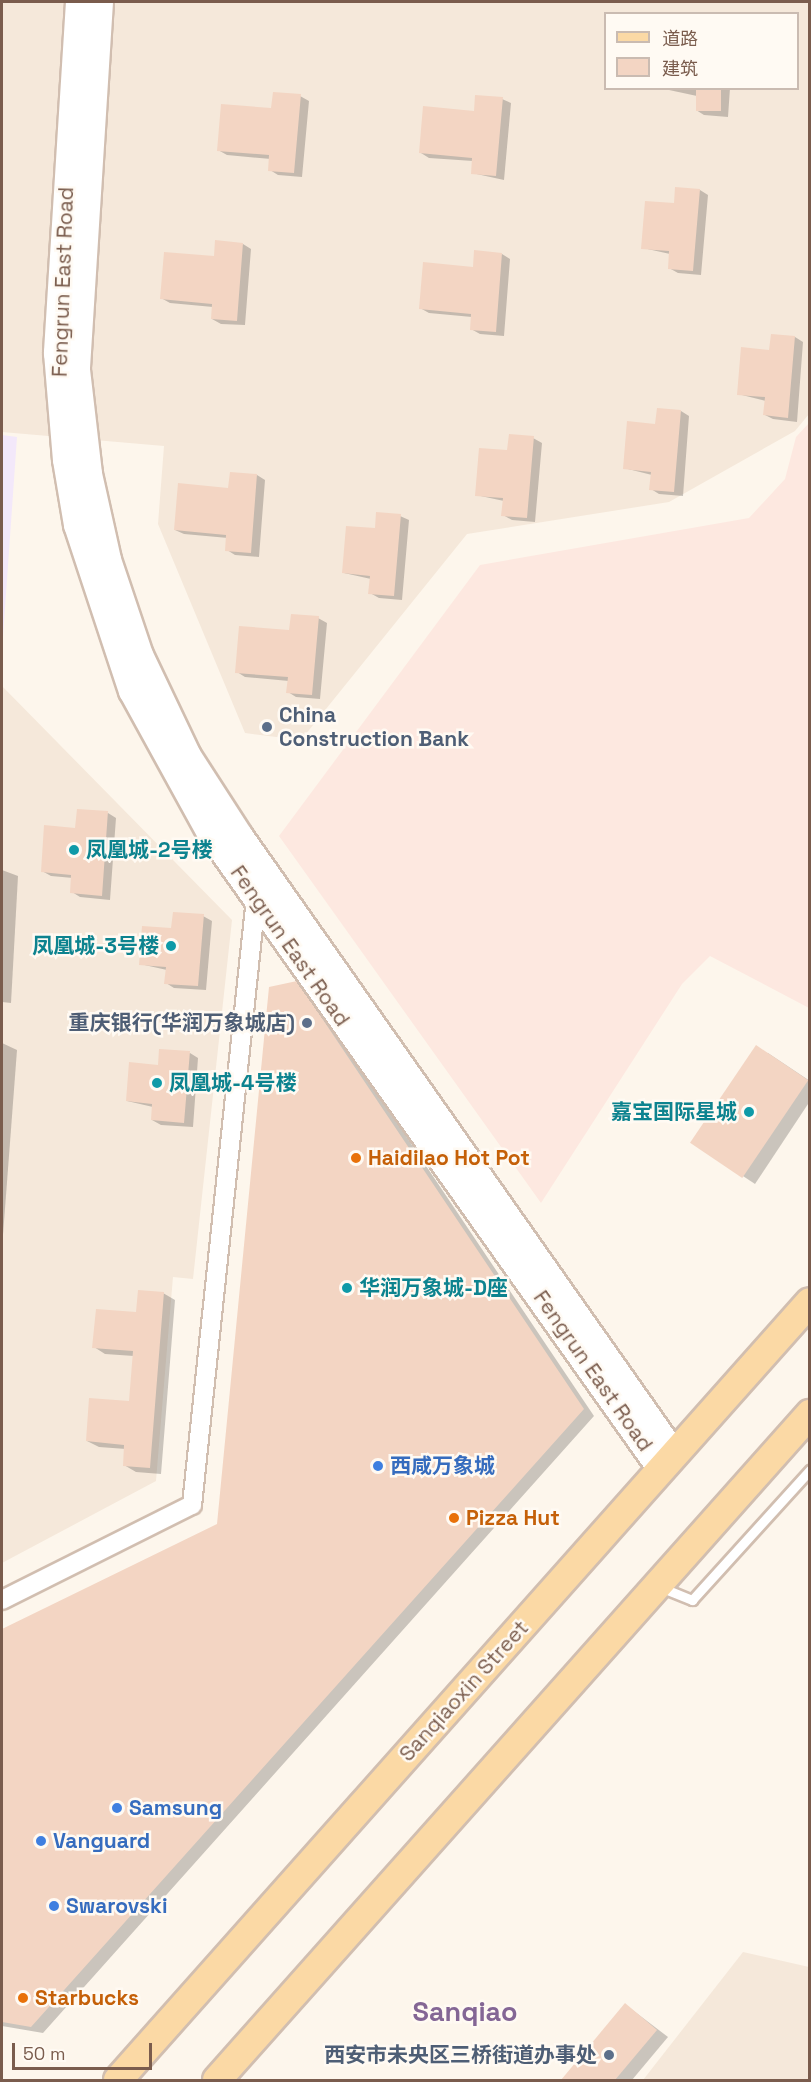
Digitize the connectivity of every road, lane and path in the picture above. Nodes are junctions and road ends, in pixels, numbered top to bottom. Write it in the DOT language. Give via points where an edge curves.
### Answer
graph roads {
  1 [pos="79,2"];
  2 [pos="100,2"];
  3 [pos="256,898"];
  4 [pos="810,1302"];
  5 [pos="810,1414"];
  6 [pos="668,1461"];
  7 [pos="810,1470"];
  8 [pos="657,1585"];
  9 [pos="2,1600"];
  10 [pos="118,2080"];
  11 [pos="217,2080"];
  1 -- 3 [label="street, Fengrun East Road" via="57,353 66,460 77,525 132,691 210,833"];
  2 -- 6 [label="street, Fengrun East Road" via="77,370 89,474 108,560 140,655 188,756 241,838"];
  3 -- 6 [label="street, Fengrun East Road"];
  3 -- 9 [label="street" via="192,1504"];
  4 -- 6 [label="main road, Sanqiaoxin Street"];
  5 -- 8 [label="main road"];
  6 -- 10 [label="main road, Sanqiaoxin Street"];
  7 -- 8 [label="lane" via="692,1600"];
  8 -- 11 [label="main road"];
}
